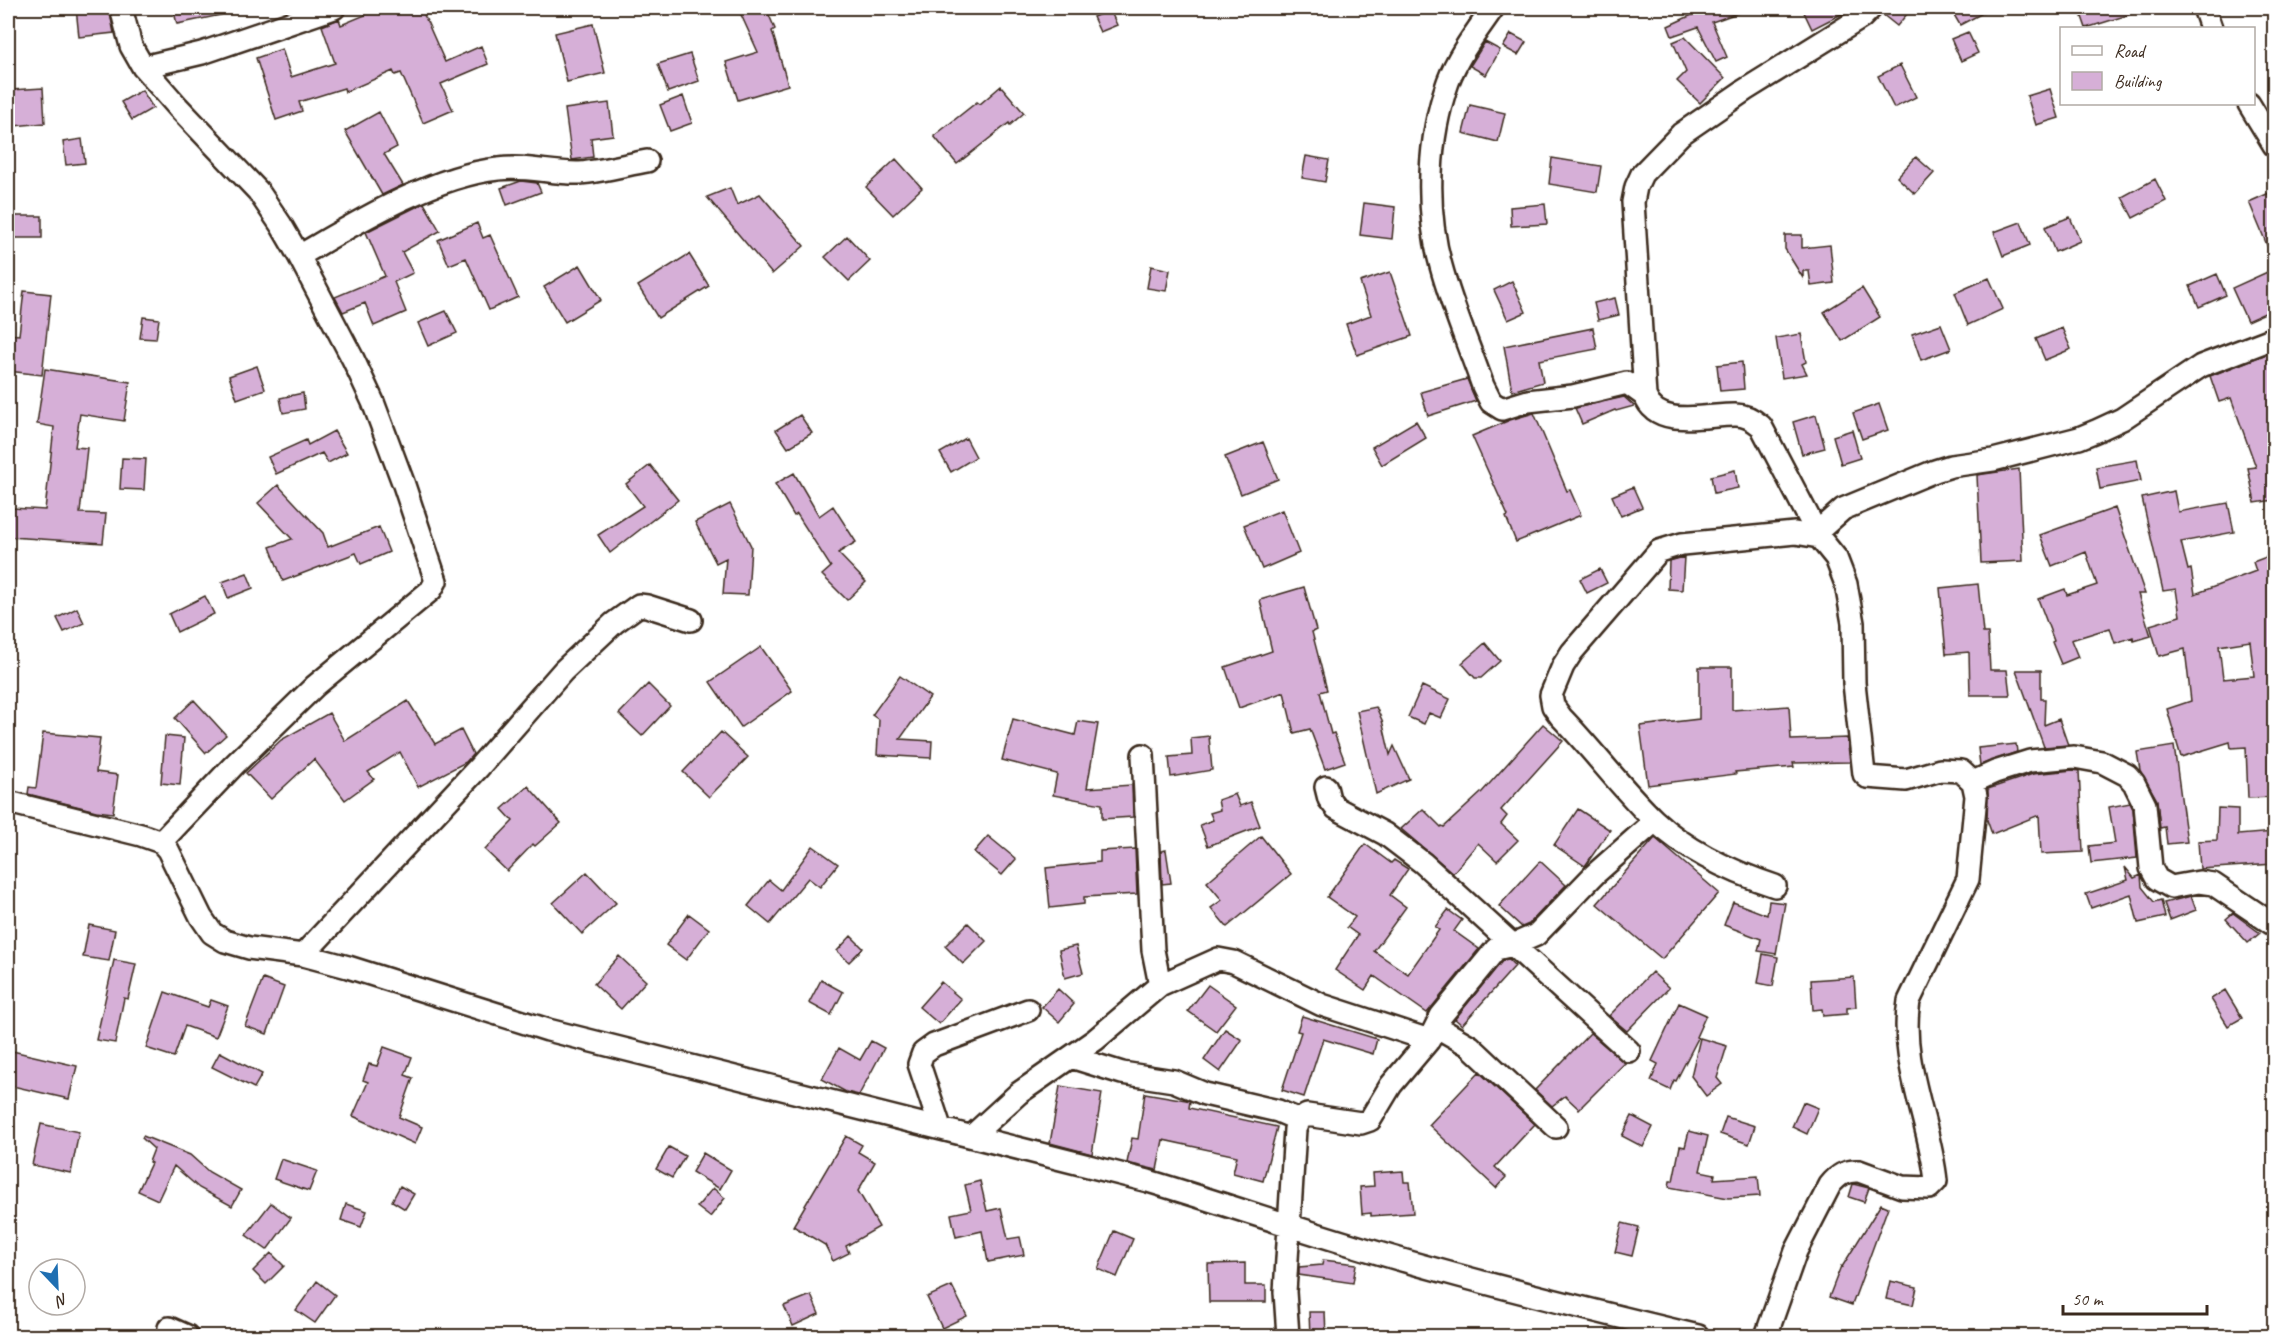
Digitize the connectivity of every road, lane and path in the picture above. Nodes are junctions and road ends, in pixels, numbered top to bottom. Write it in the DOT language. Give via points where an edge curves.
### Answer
graph roads {
  1 [pos="120,8"];
  2 [pos="334,8"];
  3 [pos="1493,8"];
  4 [pos="1871,8"];
  5 [pos="2204,8"];
  6 [pos="2211,27"];
  7 [pos="143,67"];
  8 [pos="2250,105"];
  9 [pos="2274,145"];
  10 [pos="648,161"];
  11 [pos="299,256"];
  12 [pos="2274,338"];
  13 [pos="1645,396"];
  14 [pos="1817,535"];
  15 [pos="691,620"];
  16 [pos="1143,755"];
  17 [pos="1972,782"];
  18 [pos="1326,787"];
  19 [pos="8,802"];
  20 [pos="1655,821"];
  21 [pos="161,842"];
  22 [pos="1775,886"];
  23 [pos="2274,925"];
  24 [pos="1513,945"];
  25 [pos="303,955"];
  26 [pos="1160,985"];
  27 [pos="1028,1010"];
  28 [pos="1433,1033"];
  29 [pos="1629,1052"];
  30 [pos="1071,1057"];
  31 [pos="1299,1120"];
  32 [pos="940,1127"];
  33 [pos="1556,1127"];
  34 [pos="972,1136"];
  35 [pos="1291,1227"];
  36 [pos="1288,1336"];
  37 [pos="1698,1336"];
  38 [pos="1766,1336"];
  1 -- 7 [label="street" via="131,46"];
  2 -- 7 [label="street" via="214,49"];
  3 -- 13 [label="street" via="1449,80 1432,156 1436,247 1483,387 1491,402 1502,408 1627,383"];
  4 -- 13 [label="street" via="1681,134 1642,174 1633,202"];
  5 -- 6 [label="street"];
  7 -- 11 [label="street" via="258,191"];
  8 -- 9 [label="street"];
  10 -- 11 [label="street" via="580,173 500,168 471,174 400,202"];
  11 -- 21 [label="street" via="373,402 436,581 431,590 315,686"];
  12 -- 14 [label="street" via="2201,366 2122,419 2087,435 1943,469 1843,509"];
  13 -- 14 [label="street" via="1652,409 1667,414 1690,419 1736,415 1758,423"];
  14 -- 17 [label="street" via="1836,558 1851,605 1855,705 1864,774 1900,781 1940,770 1961,771"];
  14 -- 20 [label="street" via="1795,533 1682,544 1659,551 1563,666 1551,695 1554,706"];
  15 -- 25 [label="street" via="639,605 614,623 563,671"];
  16 -- 26 [label="street" via="1153,950"];
  17 -- 23 [label="street" via="2030,761 2074,757 2102,762 2127,775 2145,805 2151,868 2157,879 2171,887 2214,884"];
  17 -- 38 [label="street" via="1976,796 1968,879 1909,1001 1906,1018 1936,1181 1929,1188 1912,1189 1859,1171 1837,1177 1796,1251"];
  18 -- 24 [label="street" via="1336,808 1385,834"];
  19 -- 21 [label="street"];
  20 -- 22 [label="street" via="1718,863"];
  20 -- 24 [label="street" via="1536,934"];
  21 -- 25 [label="street" via="172,855 212,933 236,945"];
  24 -- 28 [label="street" via="1496,949 1441,1016"];
  24 -- 29 [label="street"];
  25 -- 32 [label="street" via="548,1030"];
  26 -- 28 [label="street" via="1225,958 1323,1005"];
  26 -- 30 [label="street"];
  27 -- 32 [label="street" via="923,1053 919,1064"];
  28 -- 31 [label="street" via="1368,1121 1357,1123 1307,1115"];
  28 -- 33 [label="street" via="1470,1046"];
  30 -- 31 [label="street" via="1106,1069 1174,1081 1205,1094 1278,1111"];
  30 -- 34 [label="street" via="1019,1093"];
  31 -- 35 [label="street" via="1295,1129"];
  32 -- 34 [label="street"];
  34 -- 35 [label="street" via="1148,1181"];
  35 -- 36 [label="street" via="1285,1292"];
  35 -- 37 [label="street" via="1437,1270"];
}
